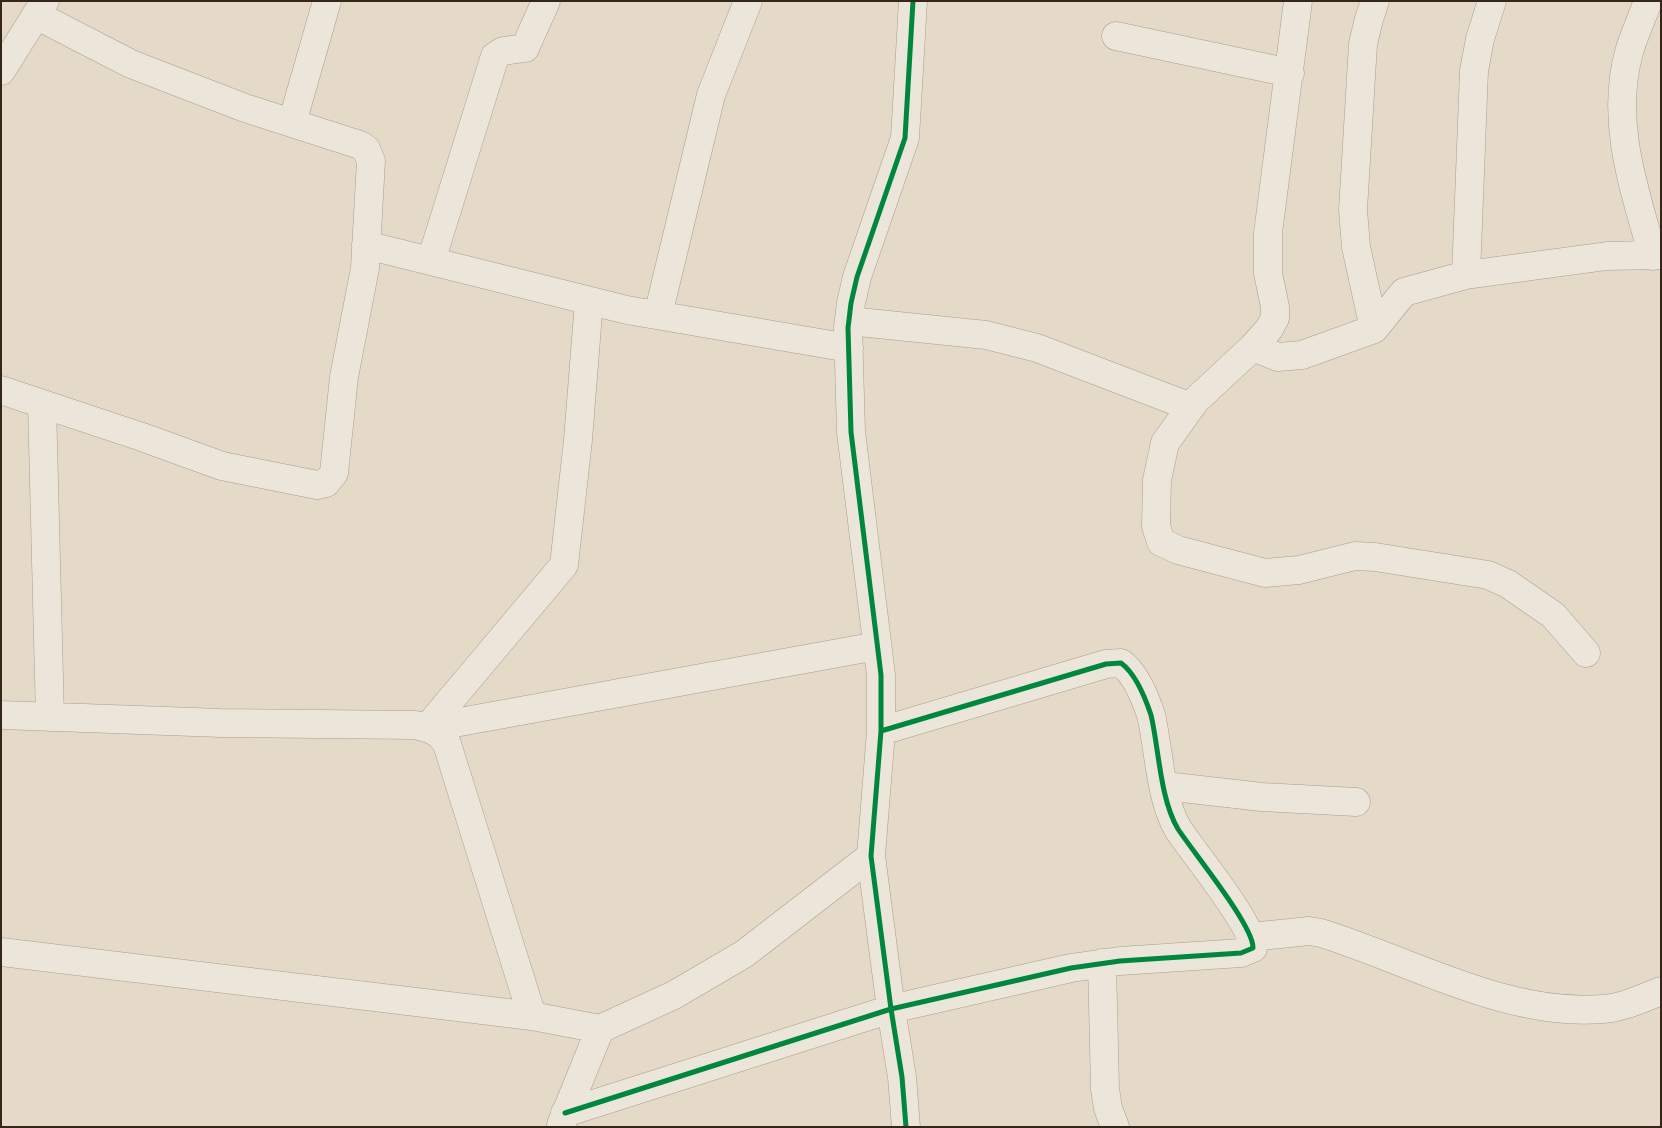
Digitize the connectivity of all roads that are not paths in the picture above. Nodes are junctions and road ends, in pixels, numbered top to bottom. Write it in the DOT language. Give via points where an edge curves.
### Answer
graph roads {
  1 [pos="327,1"];
  2 [pos="546,1"];
  3 [pos="748,1"];
  4 [pos="913,1"];
  5 [pos="1298,1"];
  6 [pos="1375,1"];
  7 [pos="1492,1"];
  8 [pos="1648,1"];
  9 [pos="40,8"];
  10 [pos="1116,36"];
  11 [pos="1,71"];
  12 [pos="1290,73"];
  13 [pos="292,123"];
  14 [pos="366,245"];
  15 [pos="1657,255"];
  16 [pos="431,261"];
  17 [pos="1466,275"];
  18 [pos="589,301"];
  19 [pos="658,315"];
  20 [pos="849,321"];
  21 [pos="1374,329"];
  22 [pos="1254,347"];
  23 [pos="849,348"];
  24 [pos="1,390"];
  25 [pos="42,404"];
  26 [pos="1191,407"];
  27 [pos="878,646"];
  28 [pos="1586,653"];
  29 [pos="1,715"];
  30 [pos="50,717"];
  31 [pos="427,728"];
  32 [pos="881,732"];
  33 [pos="1164,786"];
  34 [pos="1356,802"];
  35 [pos="871,856"];
  36 [pos="1251,937"];
  37 [pos="1,952"];
  38 [pos="1102,963"];
  39 [pos="1661,991"];
  40 [pos="891,1009"];
  41 [pos="532,1016"];
  42 [pos="600,1030"];
  43 [pos="563,1120"];
  44 [pos="906,1127"];
  45 [pos="1115,1127"];
  1 -- 13 [label="street"];
  2 -- 16 [label="street" via="525,48 503,51 495,56"];
  3 -- 19 [label="street" via="711,95"];
  4 -- 20 [label="street" via="906,138 857,277"];
  5 -- 12 [label="street"];
  6 -- 21 [label="street" via="1364,44 1353,210 1356,247"];
  7 -- 17 [label="street" via="1474,71"];
  8 -- 15 [label="street" via="1629,51 1621,116 1628,167"];
  9 -- 11 [label="street"];
  9 -- 13 [label="street" via="131,64"];
  10 -- 12 [label="street"];
  12 -- 22 [label="street" via="1268,233 1268,273 1274,318"];
  13 -- 14 [label="street" via="366,149 371,161"];
  14 -- 16 [label="street"];
  14 -- 25 [label="street" via="365,268 344,377 334,473 326,484 317,485 222,466"];
  15 -- 17 [label="street" via="1607,256"];
  16 -- 18 [label="street"];
  17 -- 21 [label="street" via="1404,292"];
  18 -- 19 [label="street"];
  18 -- 31 [label="street" via="564,565"];
  19 -- 23 [label="street"];
  20 -- 23 [label="street"];
  20 -- 26 [label="street" via="986,335 1037,348"];
  21 -- 22 [label="street" via="1302,355 1278,357"];
  22 -- 26 [label="street"];
  23 -- 27 [label="street" via="851,432"];
  24 -- 25 [label="street"];
  25 -- 30 [label="street"];
  26 -- 28 [label="street" via="1165,442 1160,464 1156,526 1158,538 1166,546 1265,574 1299,570 1355,556 1488,575 1508,584 1553,615"];
  27 -- 31 [label="street"];
  27 -- 32 [label="street"];
  29 -- 30 [label="street"];
  30 -- 31 [label="street"];
  31 -- 41 [label="street" via="443,736 448,744"];
  32 -- 33 [label="street" via="1106,664 1121,663 1131,673 1145,699 1156,737"];
  32 -- 35 [label="street"];
  33 -- 34 [label="street" via="1262,797"];
  33 -- 36 [label="street" via="1171,816"];
  35 -- 40 [label="street"];
  35 -- 42 [label="street" via="744,954 674,995"];
  36 -- 38 [label="street" via="1253,948 1241,953"];
  36 -- 39 [label="street" via="1309,931 1321,933 1500,996 1563,1010 1605,1009"];
  37 -- 41 [label="street"];
  38 -- 40 [label="street"];
  38 -- 45 [label="street" via="1105,1089"];
  40 -- 43 [label="street"];
  40 -- 44 [label="street"];
  41 -- 42 [label="street"];
  42 -- 43 [label="street"];
}
